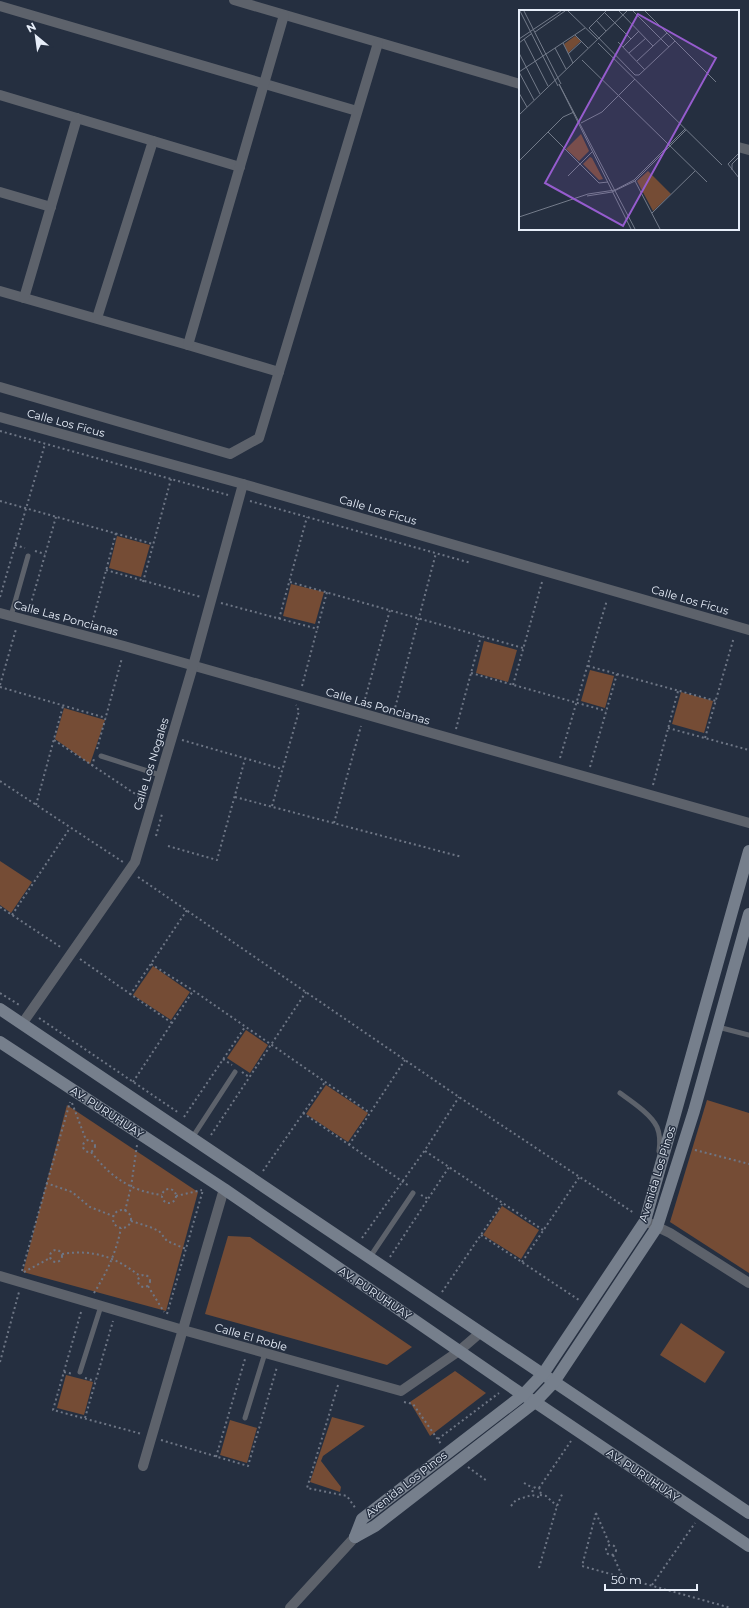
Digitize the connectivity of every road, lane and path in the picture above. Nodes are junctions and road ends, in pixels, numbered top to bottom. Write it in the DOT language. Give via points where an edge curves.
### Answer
graph roads {
  1 [pos="234,0"];
  2 [pos="0,6"];
  3 [pos="284,15"];
  4 [pos="378,43"];
  5 [pos="264,84"];
  6 [pos="519,84"];
  7 [pos="0,96"];
  8 [pos="357,111"];
  9 [pos="77,118"];
  10 [pos="153,141"];
  11 [pos="739,147"];
  12 [pos="749,150"];
  13 [pos="240,168"];
  14 [pos="0,192"];
  15 [pos="51,207"];
  16 [pos="0,291"];
  17 [pos="24,298"];
  18 [pos="97,318"];
  19 [pos="188,344"];
  20 [pos="278,372"];
  21 [pos="0,387"];
  22 [pos="0,417"];
  23 [pos="0,431"];
  24 [pos="45,444"];
  25 [pos="171,479"];
  26 [pos="243,484"];
  27 [pos="239,498"];
  28 [pos="0,501"];
  29 [pos="25,508"];
  30 [pos="56,517"];
  31 [pos="307,517"];
  32 [pos="116,534"];
  33 [pos="153,544"];
  34 [pos="436,553"];
  35 [pos="28,556"];
  36 [pos="106,570"];
  37 [pos="143,582"];
  38 [pos="290,582"];
  39 [pos="542,582"];
  40 [pos="327,592"];
  41 [pos="0,597"];
  42 [pos="202,597"];
  43 [pos="607,600"];
  44 [pos="219,603"];
  45 [pos="390,610"];
  46 [pos="0,613"];
  47 [pos="29,613"];
  48 [pos="11,616"];
  49 [pos="418,618"];
  50 [pos="279,619"];
  51 [pos="16,629"];
  52 [pos="318,629"];
  53 [pos="90,630"];
  54 [pos="749,630"];
  55 [pos="734,635"];
  56 [pos="481,636"];
  57 [pos="523,648"];
  58 [pos="122,658"];
  59 [pos="193,666"];
  60 [pos="588,666"];
  61 [pos="471,674"];
  62 [pos="616,674"];
  63 [pos="514,685"];
  64 [pos="0,686"];
  65 [pos="678,691"];
  66 [pos="299,696"];
  67 [pos="716,701"];
  68 [pos="577,702"];
  69 [pos="63,706"];
  70 [pos="360,706"];
  71 [pos="606,711"];
  72 [pos="394,714"];
  73 [pos="106,718"];
  74 [pos="357,723"];
  75 [pos="668,728"];
  76 [pos="455,732"];
  77 [pos="705,738"];
  78 [pos="54,740"];
  79 [pos="182,740"];
  80 [pos="749,750"];
  81 [pos="101,756"];
  82 [pos="245,759"];
  83 [pos="560,760"];
  84 [pos="92,766"];
  85 [pos="282,769"];
  86 [pos="589,769"];
  87 [pos="160,775"];
  88 [pos="0,781"];
  89 [pos="652,787"];
  90 [pos="235,796"];
  91 [pos="146,801"];
  92 [pos="36,805"];
  93 [pos="272,806"];
  94 [pos="334,823"];
  95 [pos="749,823"];
  96 [pos="70,828"];
  97 [pos="168,846"];
  98 [pos="749,851"];
  99 [pos="462,857"];
  100 [pos="126,866"];
  101 [pos="0,907"];
  102 [pos="187,910"];
  103 [pos="749,914"];
  104 [pos="12,915"];
  105 [pos="64,949"];
  106 [pos="79,958"];
  107 [pos="151,964"];
  108 [pos="194,991"];
  109 [pos="306,992"];
  110 [pos="0,993"];
  111 [pos="130,995"];
  112 [pos="0,1009"];
  113 [pos="24,1009"];
  114 [pos="39,1018"];
  115 [pos="22,1024"];
  116 [pos="172,1024"];
  117 [pos="245,1026"];
  118 [pos="718,1026"];
  119 [pos="749,1035"];
  120 [pos="0,1042"];
  121 [pos="271,1044"];
  122 [pos="405,1060"];
  123 [pos="235,1072"];
  124 [pos="133,1082"];
  125 [pos="325,1082"];
  126 [pos="620,1093"];
  127 [pos="459,1097"];
  128 [pos="71,1098"];
  129 [pos="77,1102"];
  130 [pos="303,1113"];
  131 [pos="370,1113"];
  132 [pos="184,1117"];
  133 [pos="189,1120"];
  134 [pos="211,1135"];
  135 [pos="192,1138"];
  136 [pos="86,1140"];
  137 [pos="349,1145"];
  138 [pos="143,1148"];
  139 [pos="425,1150"];
  140 [pos="695,1150"];
  141 [pos="91,1152"];
  142 [pos="749,1164"];
  143 [pos="449,1167"];
  144 [pos="263,1171"];
  145 [pos="658,1174"];
  146 [pos="580,1176"];
  147 [pos="402,1182"];
  148 [pos="46,1183"];
  149 [pos="197,1186"];
  150 [pos="409,1186"];
  151 [pos="131,1187"];
  152 [pos="224,1189"];
  153 [pos="203,1190"];
  154 [pos="414,1192"];
  155 [pos="162,1195"];
  156 [pos="176,1196"];
  157 [pos="428,1200"];
  158 [pos="502,1204"];
  159 [pos="125,1211"];
  160 [pos="113,1216"];
  161 [pos="130,1221"];
  162 [pos="645,1221"];
  163 [pos="657,1227"];
  164 [pos="121,1228"];
  165 [pos="543,1230"];
  166 [pos="481,1235"];
  167 [pos="362,1239"];
  168 [pos="186,1249"];
  169 [pos="62,1254"];
  170 [pos="370,1257"];
  171 [pos="50,1258"];
  172 [pos="390,1258"];
  173 [pos="113,1259"];
  174 [pos="522,1262"];
  175 [pos="0,1276"];
  176 [pos="140,1276"];
  177 [pos="24,1277"];
  178 [pos="749,1283"];
  179 [pos="148,1286"];
  180 [pos="441,1293"];
  181 [pos="578,1300"];
  182 [pos="84,1301"];
  183 [pos="101,1301"];
  184 [pos="116,1310"];
  185 [pos="159,1313"];
  186 [pos="166,1315"];
  187 [pos="183,1330"];
  188 [pos="481,1332"];
  189 [pos="459,1351"];
  190 [pos="265,1353"];
  191 [pos="1,1355"];
  192 [pos="245,1359"];
  193 [pos="0,1362"];
  194 [pos="272,1366"];
  195 [pos="80,1372"];
  196 [pos="543,1374"];
  197 [pos="554,1382"];
  198 [pos="339,1383"];
  199 [pos="508,1386"];
  200 [pos="523,1395"];
  201 [pos="398,1400"];
  202 [pos="535,1402"];
  203 [pos="53,1410"];
  204 [pos="85,1418"];
  205 [pos="245,1418"];
  206 [pos="573,1438"];
  207 [pos="438,1439"];
  208 [pos="448,1453"];
  209 [pos="216,1457"];
  210 [pos="459,1460"];
  211 [pos="143,1466"];
  212 [pos="248,1466"];
  213 [pos="487,1481"];
  214 [pos="524,1483"];
  215 [pos="533,1488"];
  216 [pos="540,1488"];
  217 [pos="564,1492"];
  218 [pos="532,1495"];
  219 [pos="540,1495"];
  220 [pos="511,1506"];
  221 [pos="557,1506"];
  222 [pos="749,1513"];
  223 [pos="362,1519"];
  224 [pos="697,1520"];
  225 [pos="355,1537"];
  226 [pos="610,1545"];
  227 [pos="749,1546"];
  228 [pos="613,1555"];
  229 [pos="539,1568"];
  230 [pos="622,1577"];
  231 [pos="652,1585"];
  232 [pos="290,1608"];
  233 [pos="731,1608"];
  1 -- 3 [label="street"];
  2 -- 5 [label="street"];
  3 -- 4 [label="street"];
  3 -- 5 [label="street"];
  4 -- 6 [label="street"];
  4 -- 8 [label="street"];
  5 -- 8 [label="street"];
  5 -- 13 [label="street"];
  7 -- 9 [label="street"];
  8 -- 20 [label="street"];
  9 -- 10 [label="street"];
  9 -- 15 [label="street"];
  10 -- 13 [label="street"];
  10 -- 18 [label="street"];
  11 -- 12 [label="street"];
  13 -- 19 [label="street"];
  14 -- 15 [label="street"];
  15 -- 17 [label="street"];
  16 -- 17 [label="street"];
  17 -- 18 [label="street"];
  18 -- 19 [label="street"];
  19 -- 20 [label="street"];
  20 -- 21 [label="street" via="259,438 230,454"];
  22 -- 26 [label="street, Calle Los Ficus"];
  23 -- 24 [label="path"];
  24 -- 25 [label="path"];
  24 -- 29 [label="path"];
  25 -- 27 [label="path"];
  25 -- 33 [label="path"];
  26 -- 27 [label="street, Calle Los Nogales"];
  26 -- 54 [label="street, Calle Los Ficus"];
  27 -- 59 [label="street, Calle Los Nogales"];
  28 -- 29 [label="path"];
  29 -- 30 [label="path"];
  29 -- 41 [label="path"];
  30 -- 32 [label="path"];
  30 -- 47 [label="path"];
  31 -- 38 [label="path"];
  32 -- 33 [label="path"];
  32 -- 36 [label="path"];
  33 -- 37 [label="path"];
  34 -- 49 [label="path"];
  35 -- 48 [label="lane"];
  36 -- 37 [label="path"];
  36 -- 53 [label="path"];
  37 -- 42 [label="path"];
  38 -- 40 [label="path"];
  38 -- 50 [label="path"];
  39 -- 57 [label="path"];
  40 -- 45 [label="path"];
  40 -- 52 [label="path"];
  43 -- 60 [label="path"];
  44 -- 50 [label="path"];
  45 -- 49 [label="path"];
  45 -- 70 [label="path" via="365,699"];
  46 -- 48 [label="street, Calle Las Poncianas"];
  48 -- 59 [label="street, Calle Las Poncianas"];
  49 -- 56 [label="path"];
  49 -- 72 [label="path"];
  50 -- 52 [label="path"];
  51 -- 64 [label="path"];
  52 -- 66 [label="path"];
  55 -- 67 [label="path"];
  56 -- 57 [label="path"];
  56 -- 61 [label="path"];
  57 -- 63 [label="path"];
  58 -- 73 [label="path"];
  59 -- 66 [label="street, Calle Las Poncianas"];
  59 -- 87 [label="street, Calle Los Nogales"];
  60 -- 62 [label="path"];
  60 -- 68 [label="path"];
  61 -- 63 [label="path"];
  61 -- 76 [label="path"];
  62 -- 65 [label="path"];
  62 -- 71 [label="path"];
  63 -- 68 [label="path"];
  64 -- 69 [label="path"];
  65 -- 67 [label="path"];
  65 -- 75 [label="path"];
  66 -- 85 [label="path" via="296,706 299,711"];
  66 -- 95 [label="street, Calle Las Poncianas"];
  67 -- 77 [label="path"];
  68 -- 71 [label="path"];
  68 -- 83 [label="path"];
  69 -- 73 [label="path"];
  69 -- 78 [label="path"];
  71 -- 86 [label="path"];
  73 -- 84 [label="path"];
  74 -- 94 [label="path" via="362,726"];
  75 -- 77 [label="path"];
  75 -- 89 [label="path"];
  77 -- 80 [label="path"];
  78 -- 84 [label="path"];
  78 -- 92 [label="path"];
  79 -- 82 [label="path"];
  81 -- 87 [label="lane"];
  82 -- 85 [label="path"];
  82 -- 90 [label="path"];
  84 -- 91 [label="path"];
  85 -- 93 [label="path"];
  87 -- 100 [label="street, Calle Los Nogales" via="135,862"];
  88 -- 92 [label="path"];
  90 -- 93 [label="path"];
  90 -- 97 [label="path" via="217,860"];
  92 -- 96 [label="path"];
  93 -- 94 [label="path"];
  94 -- 99 [label="path"];
  96 -- 100 [label="path"];
  96 -- 104 [label="path"];
  98 -- 145 [label="main road, Avenida Los Pinos"];
  100 -- 102 [label="path"];
  100 -- 115 [label="street, Calle Los Nogales"];
  101 -- 104 [label="path"];
  102 -- 107 [label="path"];
  102 -- 109 [label="path"];
  103 -- 118 [label="main road, Avenida Los Pinos"];
  104 -- 105 [label="path"];
  106 -- 111 [label="path"];
  107 -- 108 [label="path"];
  107 -- 111 [label="path"];
  108 -- 116 [label="path"];
  108 -- 117 [label="path"];
  109 -- 121 [label="path"];
  109 -- 122 [label="path"];
  110 -- 113 [label="path"];
  111 -- 116 [label="path"];
  112 -- 115 [label="main road"];
  114 -- 124 [label="path"];
  115 -- 135 [label="main road"];
  116 -- 124 [label="path"];
  117 -- 121 [label="path"];
  117 -- 132 [label="path"];
  118 -- 119 [label="lane"];
  118 -- 163 [label="main road, Avenida Los Pinos"];
  120 -- 152 [label="main road, AV. PURUHUAY"];
  121 -- 125 [label="path"];
  121 -- 134 [label="path"];
  122 -- 127 [label="path"];
  122 -- 131 [label="path"];
  123 -- 135 [label="lane"];
  124 -- 132 [label="path"];
  125 -- 130 [label="path"];
  125 -- 131 [label="path"];
  126 -- 145 [label="lane" via="637,1105 657,1126 660,1143"];
  127 -- 139 [label="path"];
  127 -- 146 [label="path"];
  128 -- 129 [label="path"];
  128 -- 136 [label="path"];
  128 -- 148 [label="path"];
  130 -- 137 [label="path"];
  130 -- 144 [label="path"];
  131 -- 137 [label="path"];
  132 -- 133 [label="path"];
  135 -- 170 [label="main road"];
  136 -- 141 [label="path" via="94,1143 94,1150"];
  136 -- 141 [label="path" via="82,1146 83,1150"];
  137 -- 147 [label="path"];
  138 -- 151 [label="path" via="137,1144"];
  139 -- 143 [label="path"];
  139 -- 147 [label="path"];
  140 -- 142 [label="path"];
  141 -- 151 [label="path" via="106,1170"];
  143 -- 157 [label="path"];
  143 -- 158 [label="path"];
  145 -- 162 [label="main road, Avenida Los Pinos"];
  146 -- 162 [label="path"];
  146 -- 165 [label="path"];
  147 -- 150 [label="path"];
  147 -- 167 [label="path"];
  148 -- 160 [label="path" via="72,1192 90,1207"];
  148 -- 177 [label="path"];
  149 -- 153 [label="path"];
  151 -- 155 [label="path"];
  151 -- 159 [label="path"];
  152 -- 187 [label="street"];
  152 -- 189 [label="main road, AV. PURUHUAY"];
  153 -- 156 [label="path"];
  153 -- 168 [label="path"];
  154 -- 157 [label="path"];
  154 -- 170 [label="lane"];
  155 -- 156 [label="path" via="169,1189 173,1190"];
  155 -- 156 [label="path" via="163,1200 169,1204 173,1203"];
  157 -- 172 [label="path"];
  158 -- 165 [label="path"];
  158 -- 166 [label="path"];
  159 -- 160 [label="path" via="115,1212"];
  159 -- 161 [label="path" via="130,1216"];
  160 -- 164 [label="path" via="114,1224"];
  161 -- 164 [label="path" via="127,1226"];
  161 -- 168 [label="path" via="154,1229 167,1241"];
  162 -- 163 [label="street"];
  162 -- 196 [label="main road, Avenida Los Pinos"];
  163 -- 178 [label="street"];
  163 -- 197 [label="main road, Avenida Los Pinos"];
  164 -- 173 [label="path"];
  165 -- 174 [label="path"];
  166 -- 174 [label="path"];
  166 -- 180 [label="path"];
  168 -- 186 [label="path"];
  169 -- 171 [label="path" via="55,1250 50,1253"];
  169 -- 171 [label="path" via="60,1262 56,1263"];
  169 -- 173 [label="path" via="88,1252"];
  170 -- 188 [label="main road"];
  171 -- 177 [label="path"];
  173 -- 176 [label="path"];
  173 -- 183 [label="path" via="93,1294"];
  174 -- 181 [label="path"];
  175 -- 177 [label="street, Calle El Roble"];
  176 -- 179 [label="path" via="140,1286"];
  176 -- 179 [label="path" via="149,1277 151,1280"];
  177 -- 182 [label="street, Calle El Roble"];
  177 -- 191 [label="path"];
  179 -- 186 [label="path"];
  182 -- 183 [label="street, Calle El Roble"];
  182 -- 203 [label="path"];
  183 -- 184 [label="street, Calle El Roble"];
  183 -- 195 [label="lane"];
  184 -- 187 [label="street, Calle El Roble"];
  184 -- 204 [label="path"];
  185 -- 186 [label="path"];
  187 -- 190 [label="street, Calle El Roble"];
  187 -- 211 [label="street"];
  188 -- 189 [label="street, Calle El Roble"];
  188 -- 196 [label="main road"];
  189 -- 190 [label="street, Calle El Roble" via="401,1391"];
  189 -- 199 [label="main road, AV. PURUHUAY"];
  190 -- 205 [label="lane"];
  191 -- 193 [label="path"];
  192 -- 209 [label="path"];
  194 -- 212 [label="path" via="277,1367"];
  196 -- 197 [label="main road"];
  196 -- 200 [label="main road, Avenida Los Pinos"];
  197 -- 202 [label="main road, Avenida Los Pinos"];
  197 -- 222 [label="main road"];
  198 -- 223 [label="path" via="307,1488 347,1496"];
  199 -- 200 [label="main road, AV. PURUHUAY"];
  199 -- 207 [label="path"];
  200 -- 202 [label="main road, AV. PURUHUAY"];
  200 -- 208 [label="main road, Avenida Los Pinos"];
  201 -- 207 [label="path" via="413,1404"];
  202 -- 210 [label="main road, Avenida Los Pinos"];
  202 -- 227 [label="main road, AV. PURUHUAY"];
  206 -- 216 [label="path"];
  207 -- 208 [label="path"];
  208 -- 223 [label="main road, Avenida Los Pinos"];
  210 -- 213 [label="path"];
  210 -- 225 [label="main road, Avenida Los Pinos" via="375,1526"];
  214 -- 215 [label="path"];
  215 -- 216 [label="path"];
  215 -- 218 [label="path"];
  216 -- 219 [label="path"];
  217 -- 221 [label="path"];
  218 -- 219 [label="path"];
  218 -- 220 [label="path" via="516,1500"];
  219 -- 221 [label="path" via="546,1496"];
  221 -- 229 [label="path"];
  223 -- 225 [label="main road, Avenida Los Pinos"];
  224 -- 231 [label="path"];
  225 -- 232 [label="street"];
  226 -- 228 [label="path" via="616,1547 616,1553"];
  226 -- 228 [label="path" via="606,1551"];
  226 -- 230 [label="path" via="596,1512 582,1566"];
  228 -- 230 [label="path"];
  230 -- 231 [label="path"];
  231 -- 233 [label="path"];
}
